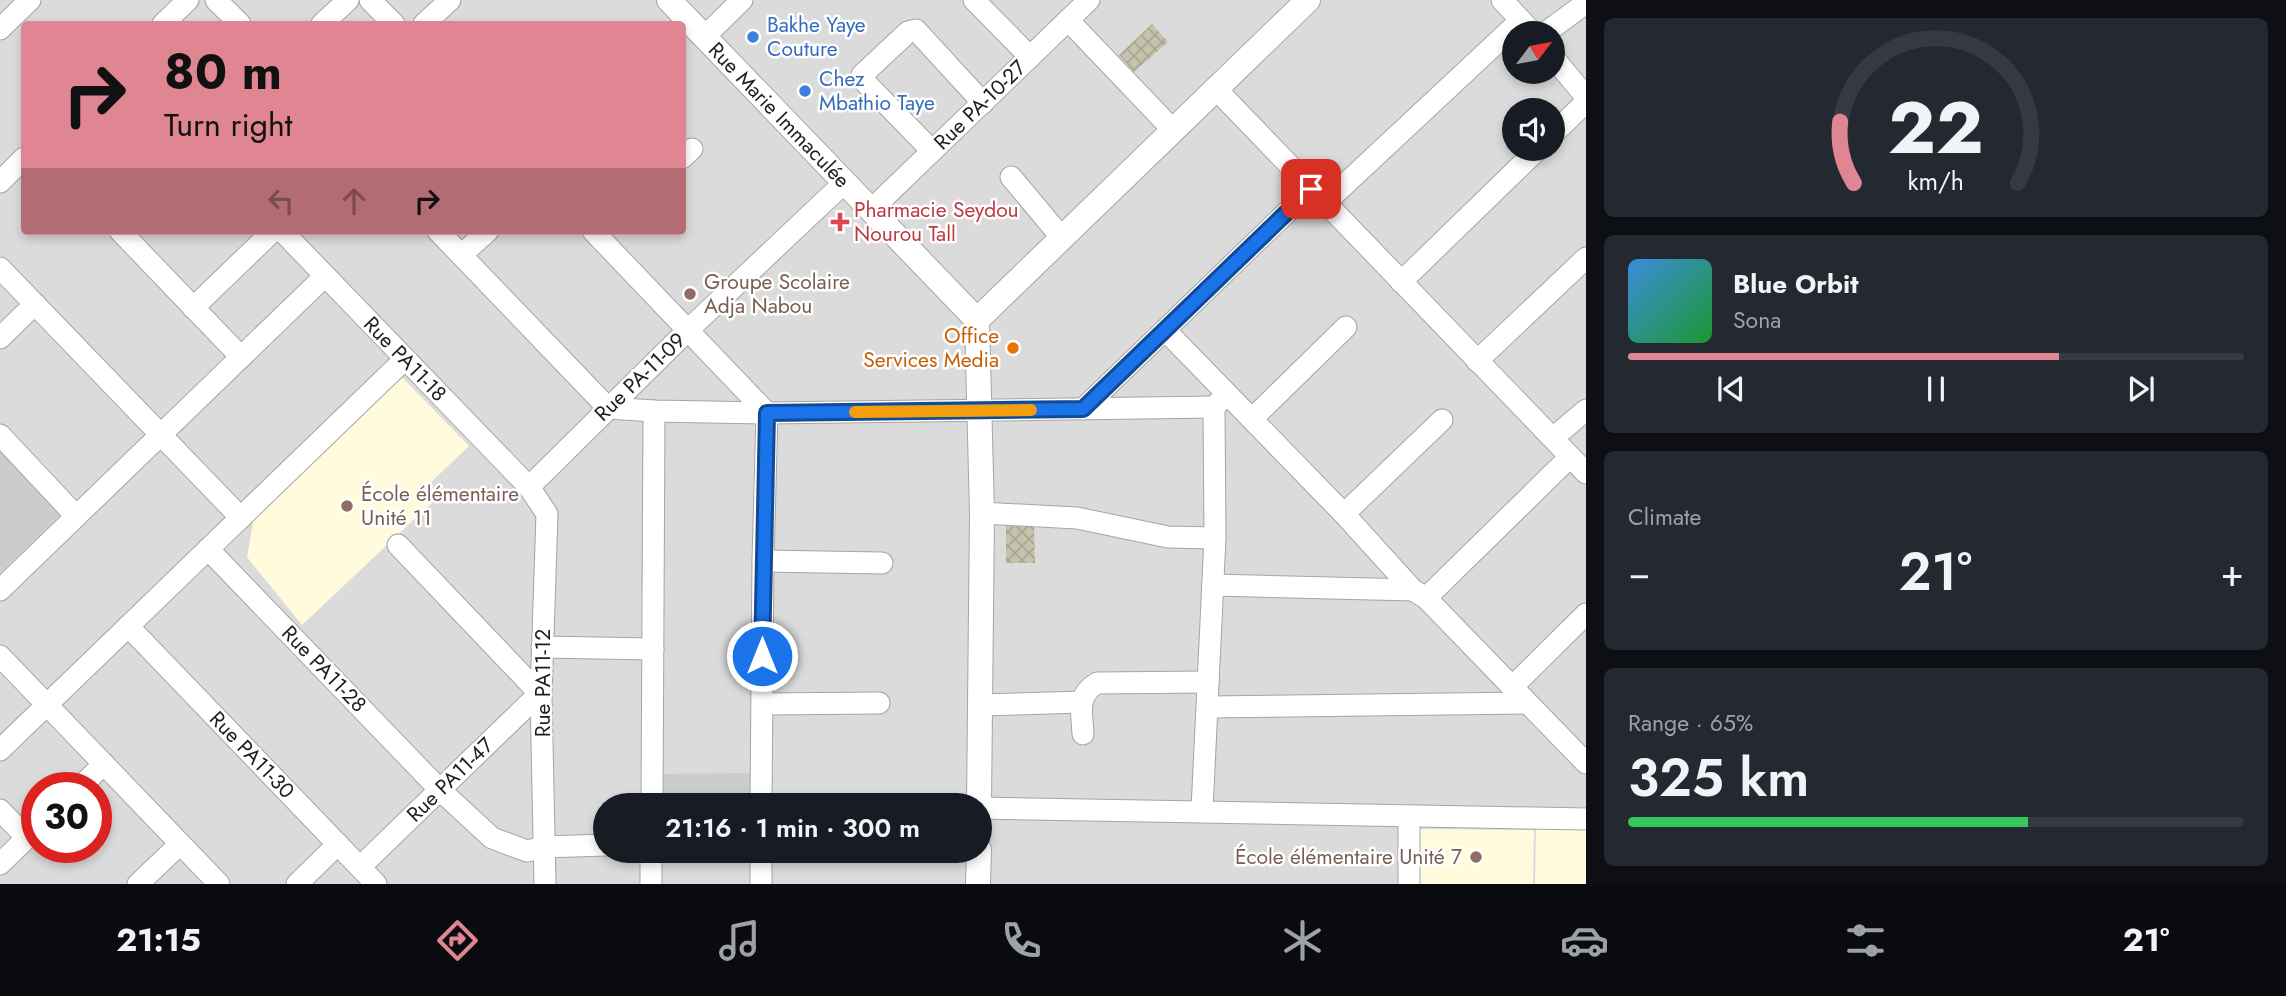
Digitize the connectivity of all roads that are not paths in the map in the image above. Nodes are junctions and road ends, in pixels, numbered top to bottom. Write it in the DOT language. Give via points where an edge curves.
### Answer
graph roads {
  1 [pos="30,0"];
  2 [pos="188,0"];
  3 [pos="216,0"];
  4 [pos="348,0"];
  5 [pos="370,0"];
  6 [pos="450,0"];
  7 [pos="669,0"];
  8 [pos="742,0"];
  9 [pos="974,0"];
  10 [pos="1089,0"];
  11 [pos="1308,0"];
  12 [pos="1502,0"];
  13 [pos="1586,3"];
  14 [pos="1068,20"];
  15 [pos="166,21"];
  16 [pos="237,21"];
  17 [pos="325,21"];
  18 [pos="391,21"];
  19 [pos="427,21"];
  20 [pos="1521,21"];
  21 [pos="1561,21"];
  22 [pos="0,29"];
  23 [pos="704,37"];
  24 [pos="1502,47"];
  25 [pos="1030,57"];
  26 [pos="1565,72"];
  27 [pos="1216,89"];
  28 [pos="1586,97"];
  29 [pos="1586,102"];
  30 [pos="983,103"];
  31 [pos="1565,122"];
  32 [pos="1174,130"];
  33 [pos="932,151"];
  34 [pos="21,161"];
  35 [pos="1526,161"];
  36 [pos="1011,177"];
  37 [pos="0,182"];
  38 [pos="845,182"];
  39 [pos="1318,196"];
  40 [pos="871,210"];
  41 [pos="124,235"];
  42 [pos="269,235"];
  43 [pos="286,235"];
  44 [pos="442,235"];
  45 [pos="484,235"];
  46 [pos="602,235"];
  47 [pos="1062,238"];
  48 [pos="461,255"];
  49 [pos="1586,257"];
  50 [pos="0,268"];
  51 [pos="325,276"];
  52 [pos="1401,282"];
  53 [pos="35,304"];
  54 [pos="194,307"];
  55 [pos="977,320"];
  56 [pos="1346,327"];
  57 [pos="1165,330"];
  58 [pos="688,331"];
  59 [pos="0,338"];
  60 [pos="241,357"];
  61 [pos="405,359"];
  62 [pos="1477,361"];
  63 [pos="1221,400"];
  64 [pos="608,408"];
  65 [pos="1083,409"];
  66 [pos="1586,410"];
  67 [pos="654,411"];
  68 [pos="979,411"];
  69 [pos="767,413"];
  70 [pos="1252,419"];
  71 [pos="1442,421"];
  72 [pos="0,435"];
  73 [pos="160,435"];
  74 [pos="1553,438"];
  75 [pos="1570,457"];
  76 [pos="1586,473"];
  77 [pos="528,487"];
  78 [pos="982,513"];
  79 [pos="1344,514"];
  80 [pos="76,516"];
  81 [pos="240,518"];
  82 [pos="1215,538"];
  83 [pos="398,545"];
  84 [pos="208,549"];
  85 [pos="763,561"];
  86 [pos="881,563"];
  87 [pos="1213,585"];
  88 [pos="0,590"];
  89 [pos="1420,594"];
  90 [pos="1585,618"];
  91 [pos="128,626"];
  92 [pos="542,647"];
  93 [pos="653,649"];
  94 [pos="0,656"];
  95 [pos="1208,682"];
  96 [pos="1512,687"];
  97 [pos="540,694"];
  98 [pos="1082,702"];
  99 [pos="879,703"];
  100 [pos="1527,703"];
  101 [pos="762,704"];
  102 [pos="47,705"];
  103 [pos="979,705"];
  104 [pos="1208,707"];
  105 [pos="1083,734"];
  106 [pos="0,750"];
  107 [pos="1586,763"];
  108 [pos="104,764"];
  109 [pos="96,772"];
  110 [pos="440,790"];
  111 [pos="652,793"];
  112 [pos="761,793"];
  113 [pos="979,793"];
  114 [pos="992,806"];
  115 [pos="0,810"];
  116 [pos="1202,810"];
  117 [pos="1409,817"];
  118 [pos="1586,818"];
  119 [pos="21,825"];
  120 [pos="21,844"];
  121 [pos="180,844"];
  122 [pos="338,844"];
  123 [pos="593,845"];
  124 [pos="544,846"];
  125 [pos="651,863"];
  126 [pos="761,863"];
  127 [pos="979,863"];
  128 [pos="0,864"];
  129 [pos="360,867"];
  130 [pos="138,884"];
  131 [pos="219,884"];
  132 [pos="297,884"];
  133 [pos="376,884"];
  134 [pos="545,884"];
  135 [pos="651,884"];
  136 [pos="761,884"];
  137 [pos="978,884"];
  138 [pos="1409,884"];
  1 -- 22 [label="street"];
  2 -- 15 [label="street"];
  3 -- 16 [label="street"];
  4 -- 17 [label="street"];
  5 -- 18 [label="street"];
  6 -- 19 [label="street"];
  7 -- 23 [label="street, Rue Marie Immaculée"];
  8 -- 23 [label="street"];
  9 -- 25 [label="street"];
  10 -- 14 [label="street, Rue PA-10-27"];
  11 -- 27 [label="street"];
  12 -- 20 [label="street"];
  13 -- 21 [label="street"];
  14 -- 25 [label="street, Rue PA-10-27"];
  14 -- 32 [label="street"];
  23 -- 38 [label="street, Rue Marie Immaculée"];
  24 -- 39 [label="street"];
  25 -- 30 [label="street, Rue PA-10-27"];
  26 -- 28 [label="street"];
  27 -- 32 [label="street"];
  27 -- 39 [label="street"];
  29 -- 31 [label="street"];
  30 -- 33 [label="street, Rue PA-10-27"];
  30 -- 33 [label="street" via="916,30 908,32 862,75"];
  32 -- 47 [label="street"];
  33 -- 40 [label="street, Rue PA-10-27"];
  34 -- 37 [label="street"];
  35 -- 52 [label="street"];
  36 -- 47 [label="street"];
  38 -- 40 [label="street, Rue Marie Immaculée"];
  38 -- 58 [label="street, Rue PA-11-09"];
  39 -- 52 [label="street"];
  39 -- 57 [label="street"];
  40 -- 55 [label="street, Rue Marie Immaculée"];
  41 -- 54 [label="street"];
  42 -- 54 [label="street"];
  43 -- 51 [label="street, Rue PA11-18"];
  44 -- 48 [label="street"];
  45 -- 48 [label="street"];
  46 -- 58 [label="street"];
  47 -- 55 [label="street"];
  48 -- 64 [label="street"];
  49 -- 62 [label="street"];
  50 -- 53 [label="street"];
  51 -- 60 [label="street"];
  51 -- 61 [label="street, Rue PA11-18"];
  52 -- 62 [label="street"];
  53 -- 59 [label="street"];
  53 -- 73 [label="street"];
  54 -- 60 [label="street"];
  55 -- 68 [label="street"];
  56 -- 70 [label="street"];
  57 -- 63 [label="street"];
  57 -- 65 [label="street"];
  58 -- 64 [label="street, Rue PA-11-09"];
  58 -- 69 [label="street"];
  60 -- 73 [label="street"];
  61 -- 77 [label="street, Rue PA11-18"];
  61 -- 81 [label="street"];
  62 -- 74 [label="street"];
  63 -- 65 [label="street"];
  63 -- 70 [label="street"];
  63 -- 82 [label="street"];
  64 -- 67 [label="street"];
  64 -- 77 [label="street, Rue PA-11-09"];
  65 -- 68 [label="street"];
  66 -- 74 [label="street"];
  67 -- 69 [label="street"];
  67 -- 93 [label="street"];
  68 -- 69 [label="street"];
  68 -- 78 [label="street"];
  69 -- 85 [label="street"];
  70 -- 79 [label="street"];
  71 -- 79 [label="street"];
  72 -- 80 [label="street"];
  73 -- 80 [label="street"];
  73 -- 81 [label="street"];
  74 -- 75 [label="street"];
  75 -- 76 [label="street"];
  75 -- 89 [label="street"];
  77 -- 92 [label="street, Rue PA11-12" via="547,514"];
  78 -- 82 [label="street" via="1077,518 1168,537"];
  78 -- 103 [label="street"];
  79 -- 89 [label="street"];
  80 -- 88 [label="street"];
  81 -- 84 [label="street"];
  82 -- 87 [label="street"];
  83 -- 97 [label="street"];
  84 -- 91 [label="street"];
  84 -- 110 [label="street, Rue PA11-28"];
  85 -- 86 [label="street"];
  85 -- 101 [label="street"];
  87 -- 89 [label="street"];
  87 -- 95 [label="street"];
  89 -- 96 [label="street"];
  90 -- 96 [label="street"];
  91 -- 102 [label="street"];
  91 -- 122 [label="street, Rue PA11-30"];
  92 -- 93 [label="street"];
  92 -- 97 [label="street, Rue PA11-12"];
  93 -- 111 [label="street"];
  94 -- 102 [label="street"];
  95 -- 98 [label="street" via="1097,683 1086,690"];
  95 -- 104 [label="street"];
  96 -- 100 [label="street"];
  97 -- 110 [label="street, Rue PA11-47"];
  97 -- 124 [label="street, Rue PA11-12"];
  98 -- 103 [label="street"];
  98 -- 105 [label="street"];
  99 -- 101 [label="street"];
  100 -- 104 [label="street"];
  100 -- 107 [label="street"];
  101 -- 112 [label="street"];
  102 -- 106 [label="street"];
  102 -- 108 [label="street"];
  103 -- 113 [label="street"];
  104 -- 116 [label="street"];
  108 -- 109 [label="street"];
  108 -- 121 [label="street"];
  110 -- 124 [label="street, Rue PA11-28" via="492,838 527,852"];
  110 -- 129 [label="street, Rue PA11-47"];
  114 -- 116 [label="street"];
  115 -- 119 [label="street"];
  116 -- 117 [label="street"];
  117 -- 118 [label="street"];
  117 -- 138 [label="street"];
  120 -- 128 [label="street"];
  121 -- 130 [label="street"];
  121 -- 131 [label="street"];
  122 -- 129 [label="street, Rue PA11-30"];
  122 -- 132 [label="street"];
  123 -- 124 [label="street, Rue PA11-28"];
  124 -- 134 [label="street, Rue PA11-12"];
  125 -- 135 [label="street"];
  126 -- 136 [label="street"];
  127 -- 137 [label="street"];
  129 -- 133 [label="street, Rue PA11-30"];
}
